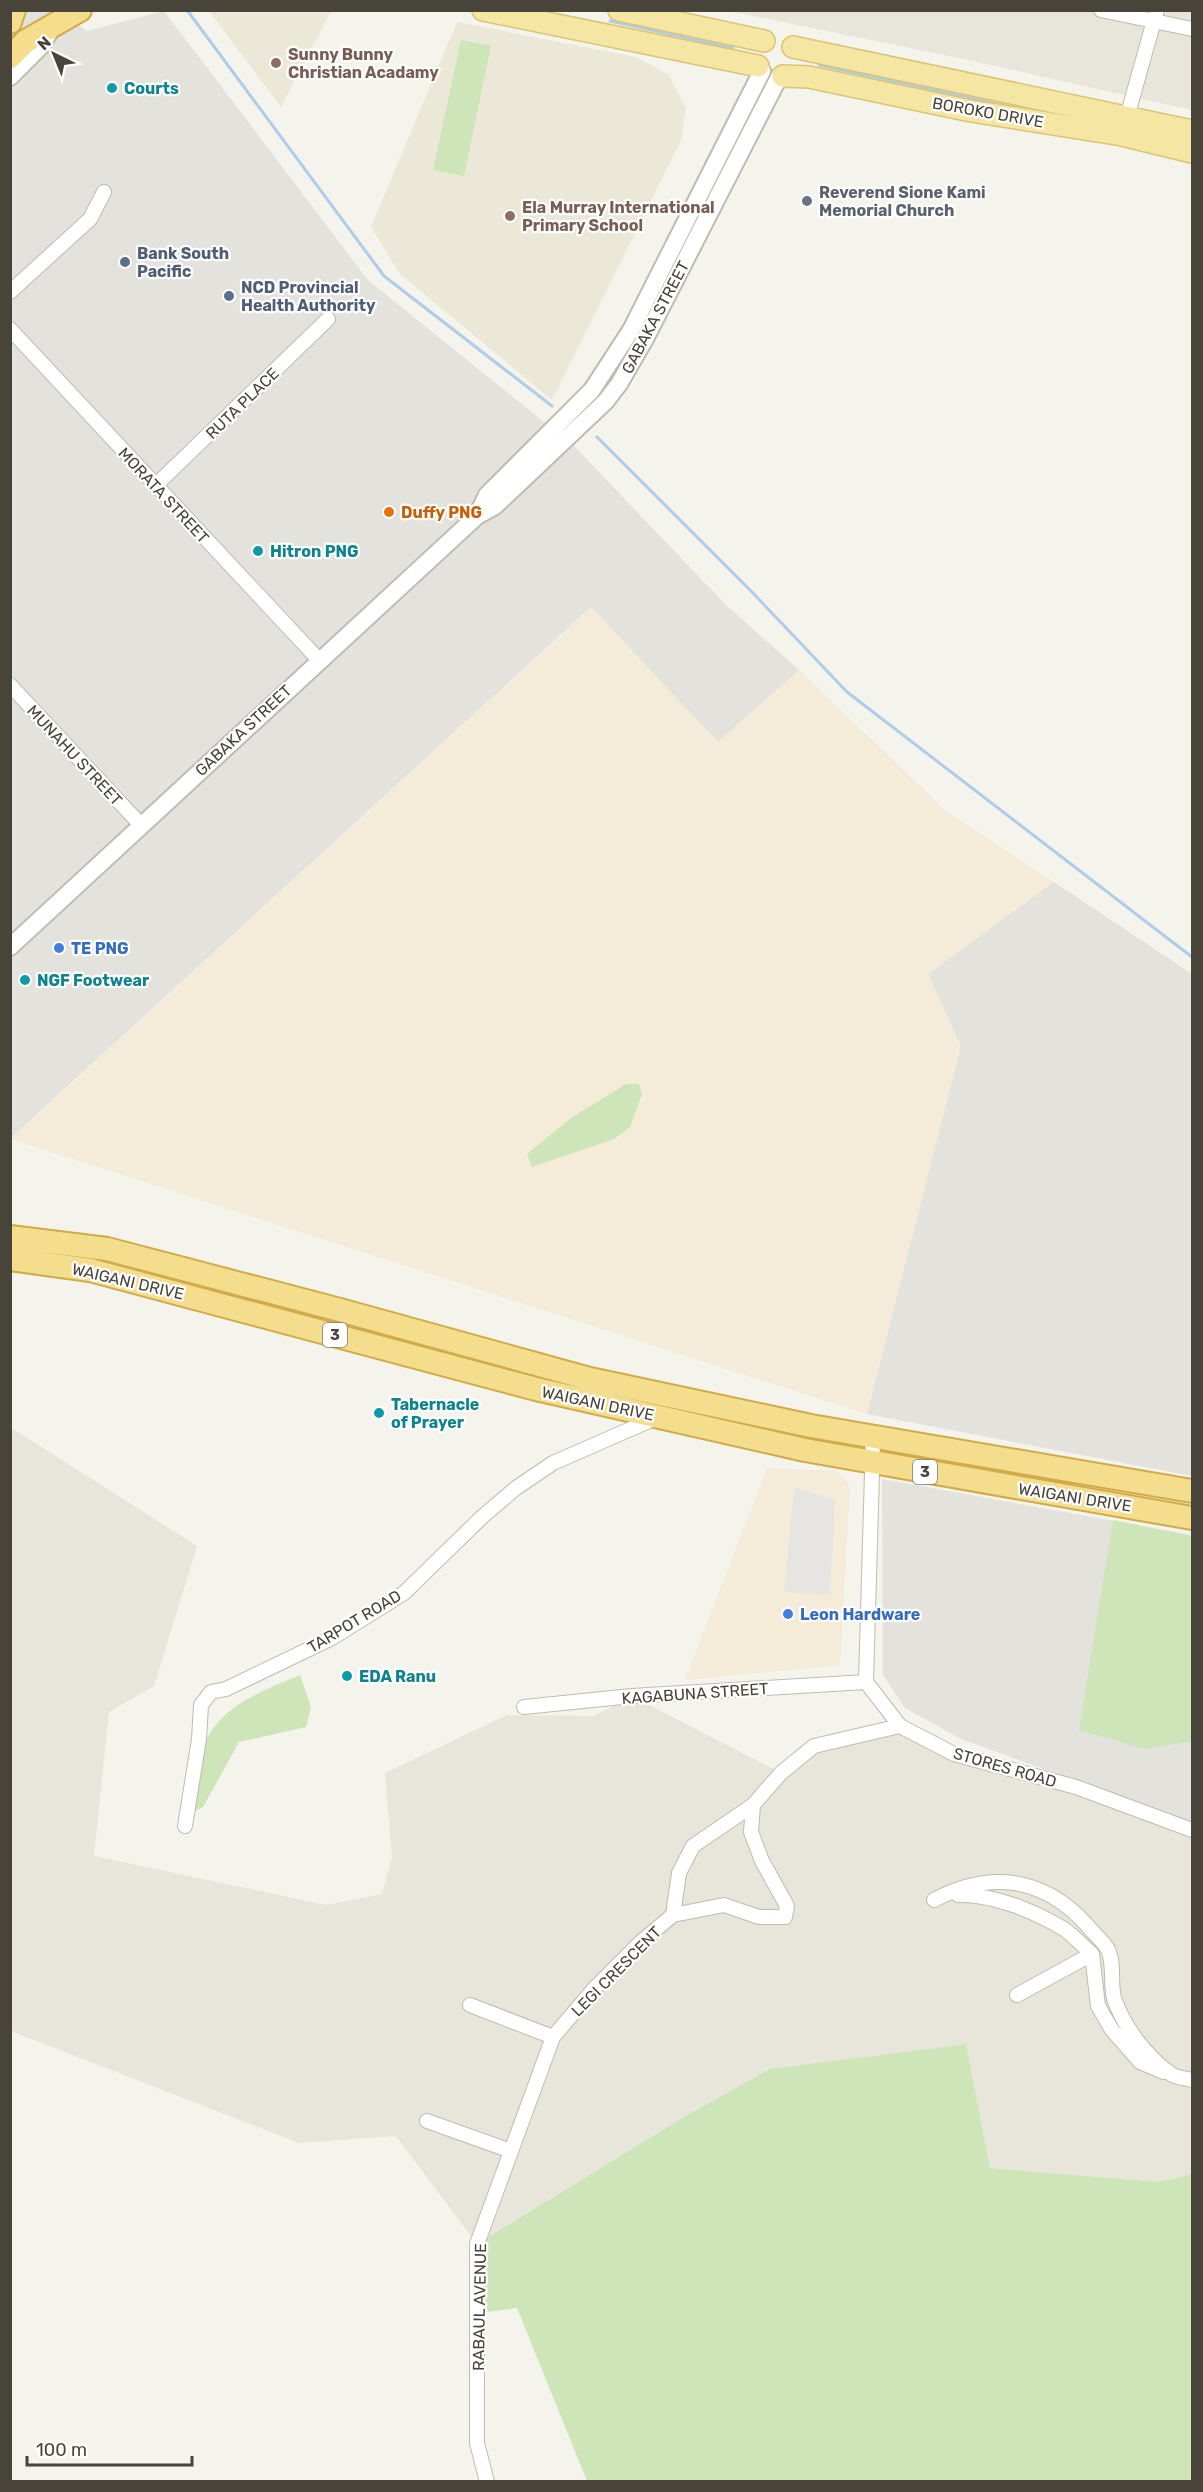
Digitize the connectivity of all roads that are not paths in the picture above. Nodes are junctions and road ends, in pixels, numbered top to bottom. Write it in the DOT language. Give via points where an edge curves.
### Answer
graph roads {
  1 [pos="14,10"];
  2 [pos="80,10"];
  3 [pos="483,10"];
  4 [pos="619,10"];
  5 [pos="1101,10"];
  6 [pos="1156,16"];
  7 [pos="10,22"];
  8 [pos="55,23"];
  9 [pos="1192,29"];
  10 [pos="764,41"];
  11 [pos="793,47"];
  12 [pos="10,57"];
  13 [pos="771,72"];
  14 [pos="10,77"];
  15 [pos="1124,126"];
  16 [pos="1192,131"];
  17 [pos="1192,152"];
  18 [pos="104,192"];
  19 [pos="10,292"];
  20 [pos="328,319"];
  21 [pos="10,329"];
  22 [pos="155,486"];
  23 [pos="319,660"];
  24 [pos="10,685"];
  25 [pos="140,824"];
  26 [pos="10,947"];
  27 [pos="13,1245"];
  28 [pos="481,1349"];
  29 [pos="613,1406"];
  30 [pos="659,1417"];
  31 [pos="873,1437"];
  32 [pos="872,1464"];
  33 [pos="1192,1491"];
  34 [pos="1192,1518"];
  35 [pos="866,1682"];
  36 [pos="524,1707"];
  37 [pos="900,1726"];
  38 [pos="753,1805"];
  39 [pos="185,1826"];
  40 [pos="1192,1830"];
  41 [pos="673,1916"];
  42 [pos="1092,1954"];
  43 [pos="1017,1995"];
  44 [pos="470,2005"];
  45 [pos="553,2037"];
  46 [pos="1172,2075"];
  47 [pos="1192,2080"];
  48 [pos="428,2121"];
  49 [pos="511,2151"];
  50 [pos="486,2481"];
  1 -- 7 [label="highway"];
  2 -- 8 [label="highway"];
  3 -- 13 [label="main road, BOROKO DRIVE"];
  4 -- 10 [label="main road"];
  5 -- 6 [label="street"];
  6 -- 9 [label="street"];
  6 -- 15 [label="street"];
  8 -- 12 [label="highway" via="26,41"];
  8 -- 14 [label="street" via="41,46"];
  10 -- 11 [label="main road" via="777,37"];
  10 -- 13 [label="main road" via="757,53"];
  11 -- 13 [label="main road" via="795,61 791,70"];
  11 -- 15 [label="main road, BOROKO DRIVE"];
  13 -- 15 [label="main road, BOROKO DRIVE" via="972,111"];
  13 -- 23 [label="street, GABAKA STREET" via="619,384 606,401 495,506 477,516"];
  15 -- 16 [label="main road, BOROKO DRIVE"];
  15 -- 17 [label="main road, BOROKO DRIVE"];
  18 -- 19 [label="street" via="90,219"];
  20 -- 22 [label="street, RUTA PLACE"];
  21 -- 22 [label="street, MORATA STREET"];
  22 -- 23 [label="street, MORATA STREET"];
  23 -- 25 [label="street, GABAKA STREET"];
  24 -- 25 [label="street, MUNAHU STREET"];
  25 -- 26 [label="street, GABAKA STREET"];
  27 -- 28 [label="highway, WAIGANI DRIVE / 3" via="107,1249"];
  27 -- 29 [label="highway, WAIGANI DRIVE / 3" via="90,1270"];
  28 -- 29 [label="highway" via="495,1361 611,1390"];
  28 -- 31 [label="highway, WAIGANI DRIVE / 3" via="590,1379"];
  29 -- 30 [label="highway, WAIGANI DRIVE / 3"];
  30 -- 32 [label="highway, WAIGANI DRIVE / 3"];
  30 -- 39 [label="street, TARPOT ROAD" via="553,1464 516,1488 404,1593 332,1638 226,1689 211,1692 201,1705"];
  31 -- 32 [label="street"];
  31 -- 33 [label="highway, WAIGANI DRIVE / 3"];
  32 -- 34 [label="highway, WAIGANI DRIVE / 3"];
  32 -- 35 [label="street"];
  35 -- 36 [label="street, KAGABUNA STREET" via="632,1696"];
  35 -- 37 [label="street, STORES ROAD"];
  37 -- 38 [label="street" via="814,1746"];
  37 -- 40 [label="street, STORES ROAD" via="954,1754 1076,1787"];
  38 -- 41 [label="street" via="693,1846 679,1873"];
  38 -- 41 [label="street, LEGI CRESCENT" via="752,1832 762,1862 787,1906 785,1917 759,1917 724,1905"];
  41 -- 45 [label="street, LEGI CRESCENT" via="593,1990"];
  42 -- 43 [label="street"];
  42 -- 46 [label="street" via="1098,2006 1112,2030 1140,2062"];
  42 -- 46 [label="street" via="1065,1930 1025,1910 976,1894 937,1898 957,1887 1021,1882 1055,1896 1108,1949 1114,1998 1145,2050"];
  44 -- 45 [label="street"];
  45 -- 49 [label="street, RABAUL AVENUE"];
  46 -- 47 [label="street"];
  48 -- 49 [label="street"];
  49 -- 50 [label="street, RABAUL AVENUE" via="477,2244 477,2443"];
}
